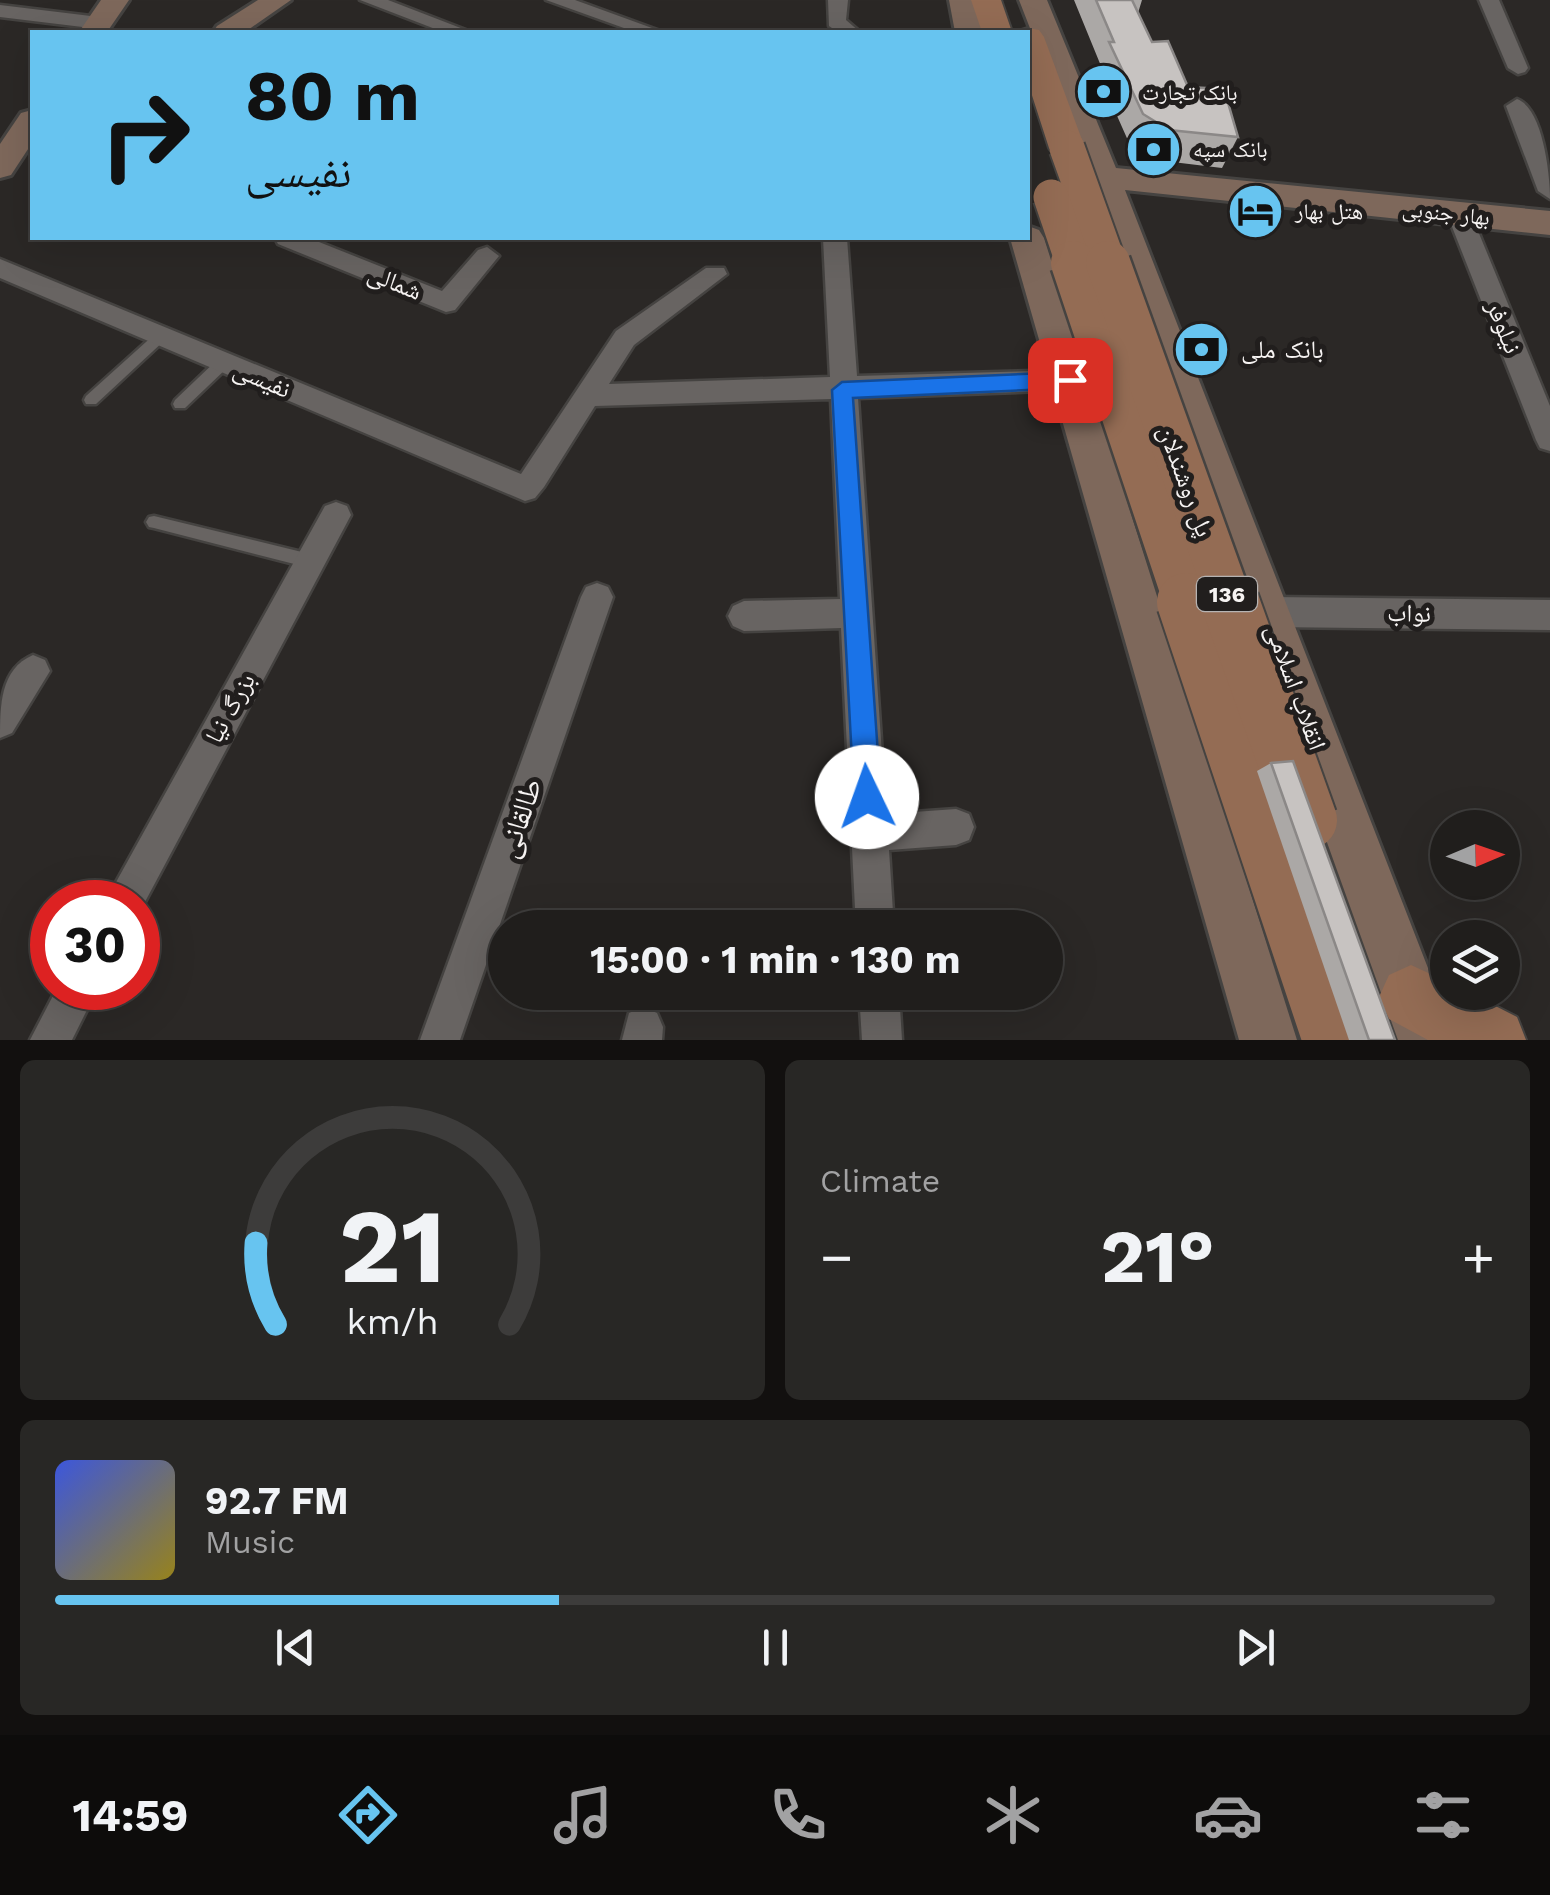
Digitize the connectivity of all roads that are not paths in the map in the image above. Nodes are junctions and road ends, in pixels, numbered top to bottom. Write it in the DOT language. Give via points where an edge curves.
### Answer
graph roads {
  1 [pos="277,0"];
  2 [pos="370,0"];
  3 [pos="556,0"];
  4 [pos="618,0"];
  5 [pos="838,0"];
  6 [pos="963,0"];
  7 [pos="986,0"];
  8 [pos="1014,0"];
  9 [pos="1033,0"];
  10 [pos="1489,0"];
  11 [pos="0,11"];
  12 [pos="599,15"];
  13 [pos="102,18"];
  14 [pos="230,30"];
  15 [pos="448,30"];
  16 [pos="647,30"];
  17 [pos="847,30"];
  18 [pos="969,30"];
  19 [pos="996,30"];
  20 [pos="1025,30"];
  21 [pos="1030,45"];
  22 [pos="1518,68"];
  23 [pos="1517,106"];
  24 [pos="30,123"];
  25 [pos="1059,150"];
  26 [pos="30,161"];
  27 [pos="0,168"];
  28 [pos="0,181"];
  29 [pos="1550,191"];
  30 [pos="1459,214"];
  31 [pos="1550,223"];
  32 [pos="291,240"];
  33 [pos="835,240"];
  34 [pos="1027,240"];
  35 [pos="486,256"];
  36 [pos="0,268"];
  37 [pos="715,274"];
  38 [pos="160,336"];
  39 [pos="224,363"];
  40 [pos="1070,380"];
  41 [pos="842,390"];
  42 [pos="586,396"];
  43 [pos="91,400"];
  44 [pos="180,404"];
  45 [pos="1550,440"];
  46 [pos="1096,470"];
  47 [pos="1216,475"];
  48 [pos="336,515"];
  49 [pos="154,522"];
  50 [pos="310,561"];
  51 [pos="597,597"];
  52 [pos="1268,612"];
  53 [pos="856,614"];
  54 [pos="1550,614"];
  55 [pos="744,616"];
  56 [pos="34,671"];
  57 [pos="0,722"];
  58 [pos="956,827"];
  59 [pos="870,834"];
  60 [pos="136,880"];
  61 [pos="874,910"];
  62 [pos="66,1010"];
  63 [pos="880,1010"];
  64 [pos="1408,1026"];
  65 [pos="50,1040"];
  66 [pos="440,1040"];
  67 [pos="882,1040"];
  68 [pos="1268,1040"];
  69 [pos="1299,1040"];
  70 [pos="1332,1040"];
  71 [pos="1494,1040"];
  1 -- 14 [label="main road"];
  2 -- 15 [label="street"];
  3 -- 12 [label="street"];
  4 -- 12 [label="street"];
  5 -- 17 [label="street" via="836,22"];
  6 -- 18 [label="main road"];
  7 -- 19 [label="main road"];
  8 -- 20 [label="main road, انقلاب اسلامی / 136"];
  9 -- 25 [label="main road, انقلاب اسلامی"];
  10 -- 22 [label="street"];
  11 -- 13 [label="street"];
  12 -- 16 [label="street"];
  21 -- 25 [label="main road, انقلاب اسلامی / 136"];
  23 -- 29 [label="street"];
  24 -- 27 [label="main road"];
  25 -- 30 [label="main road, بهار جنوبی"];
  25 -- 47 [label="main road, انقلاب اسلامی"];
  25 -- 64 [label="main road, پل روشندلان / 136, bridge"];
  25 -- 70 [label="main road, پل روشندلان / 136, bridge"];
  26 -- 28 [label="main road"];
  30 -- 31 [label="main road, بهار جنوبی"];
  30 -- 45 [label="street, نیلوفر"];
  32 -- 35 [label="street, شمالی" via="446,303"];
  33 -- 41 [label="street"];
  34 -- 40 [label="main road"];
  36 -- 38 [label="street, نفیسی"];
  37 -- 42 [label="street, نفیسی" via="637,326"];
  38 -- 39 [label="street, نفیسی"];
  38 -- 43 [label="lane"];
  39 -- 42 [label="street, نفیسی" via="530,484"];
  39 -- 44 [label="lane"];
  40 -- 41 [label="street"];
  40 -- 46 [label="main road"];
  41 -- 42 [label="street"];
  41 -- 53 [label="street"];
  46 -- 47 [label="main road" via="1127,494 1173,506"];
  46 -- 68 [label="main road"];
  47 -- 52 [label="main road, انقلاب اسلامی"];
  48 -- 50 [label="street, بزرگ نیا"];
  49 -- 50 [label="lane"];
  50 -- 60 [label="street, بزرگ نیا"];
  51 -- 66 [label="street, طالقانی"];
  52 -- 54 [label="street, نواب"];
  52 -- 64 [label="main road, انقلاب اسلامی"];
  53 -- 55 [label="street"];
  53 -- 59 [label="street"];
  56 -- 57 [label="street"];
  58 -- 59 [label="street"];
  59 -- 61 [label="street"];
  62 -- 65 [label="street"];
  63 -- 67 [label="street"];
  64 -- 69 [label="main road" via="1384,995 1325,1014"];
  64 -- 71 [label="main road"];
}
